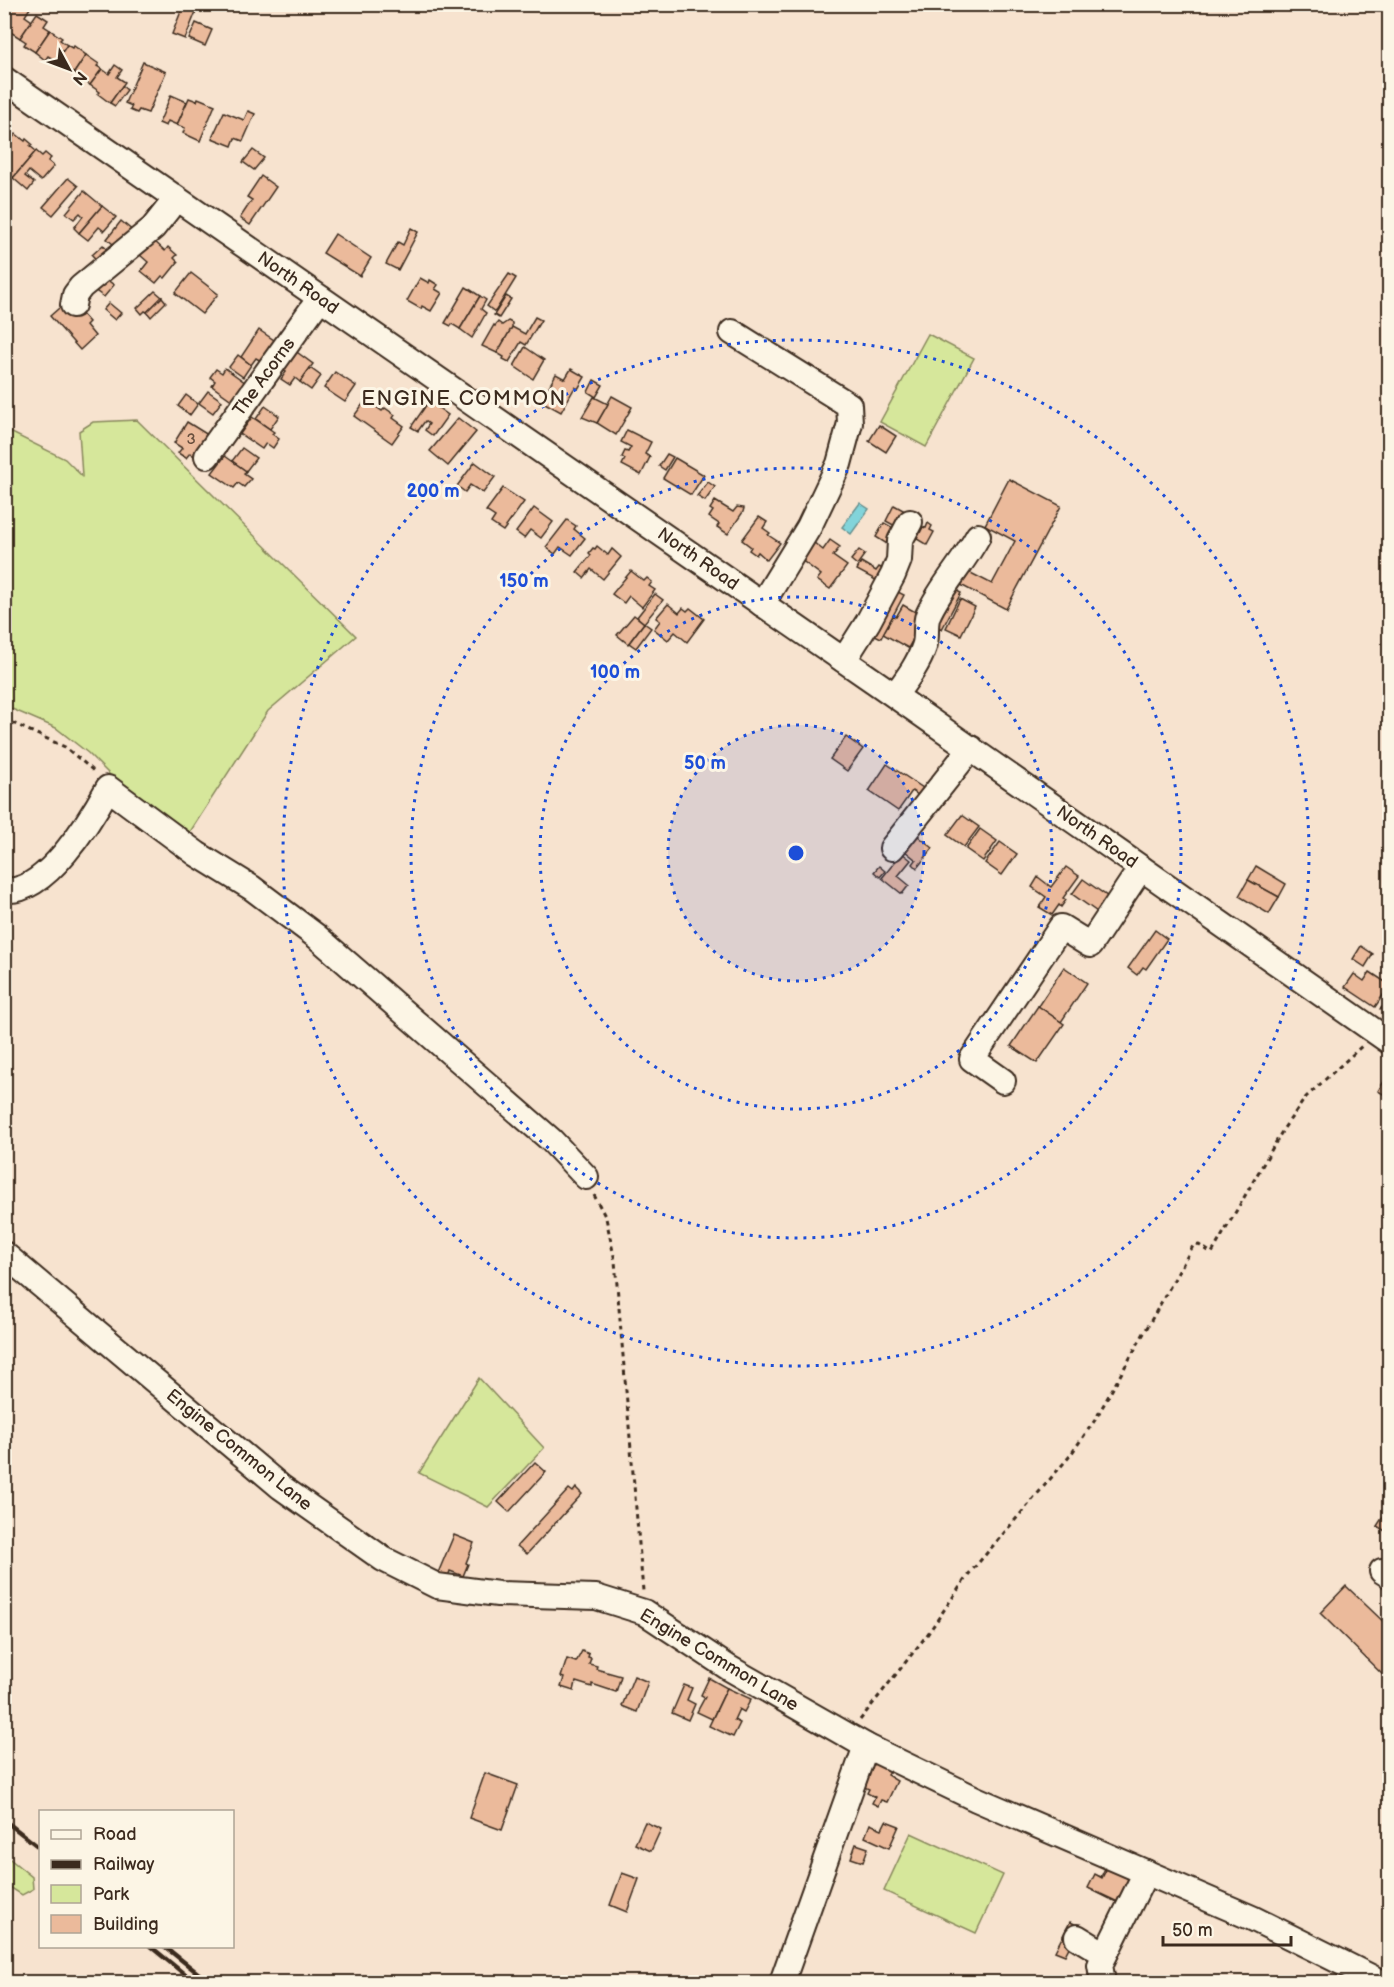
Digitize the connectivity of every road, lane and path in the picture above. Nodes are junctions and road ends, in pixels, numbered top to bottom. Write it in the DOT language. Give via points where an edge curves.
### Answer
graph roads {
  1 [pos="4,79"];
  2 [pos="176,199"];
  3 [pos="320,298"];
  4 [pos="73,305"];
  5 [pos="732,332"];
  6 [pos="207,456"];
  7 [pos="910,522"];
  8 [pos="978,536"];
  9 [pos="762,603"];
  10 [pos="844,660"];
  11 [pos="895,695"];
  12 [pos="4,719"];
  13 [pos="971,748"];
  14 [pos="108,788"];
  15 [pos="892,848"];
  16 [pos="1141,867"];
  17 [pos="4,890"];
  18 [pos="1389,1042"];
  19 [pos="1364,1044"];
  20 [pos="1003,1081"];
  21 [pos="586,1177"];
  22 [pos="4,1254"];
  23 [pos="644,1612"];
  24 [pos="857,1740"];
  25 [pos="1146,1872"];
  26 [pos="1077,1937"];
  27 [pos="1106,1953"];
  28 [pos="782,1983"];
  29 [pos="1103,1983"];
  30 [pos="1381,1983"];
  1 -- 2 [label="street, North Road"];
  2 -- 3 [label="street, North Road"];
  2 -- 4 [label="street" via="153,228 81,287"];
  3 -- 6 [label="street, The Acorns"];
  3 -- 9 [label="street, North Road"];
  5 -- 9 [label="street" via="849,405 850,423 839,464 809,527"];
  7 -- 10 [label="street" via="900,541 893,575"];
  8 -- 11 [label="street" via="938,596 927,618 924,647"];
  9 -- 10 [label="street, North Road"];
  10 -- 11 [label="street, North Road"];
  11 -- 13 [label="street, North Road"];
  12 -- 14 [label="path" via="65,747 93,769"];
  13 -- 15 [label="street"];
  13 -- 16 [label="street, North Road"];
  14 -- 17 [label="street" via="71,844 43,876 26,887"];
  14 -- 21 [label="street" via="316,936 550,1140"];
  16 -- 18 [label="street, North Road"];
  16 -- 20 [label="street" via="1090,945 1061,927 972,1059"];
  19 -- 24 [label="path" via="1306,1097 1212,1253 1199,1245 1193,1246 1095,1420 1069,1457 968,1575"];
  21 -- 23 [label="path" via="606,1218 615,1261"];
  22 -- 23 [label="street, Engine Common Lane" via="280,1487 383,1559 437,1586 498,1594 596,1597"];
  23 -- 24 [label="street, Engine Common Lane" via="729,1668"];
  24 -- 25 [label="street, Engine Common Lane" via="976,1799"];
  24 -- 28 [label="street"];
  25 -- 27 [label="street"];
  25 -- 30 [label="street, Engine Common Lane" via="1252,1918"];
  26 -- 27 [label="street"];
  27 -- 29 [label="street" via="1100,1965"];
}
